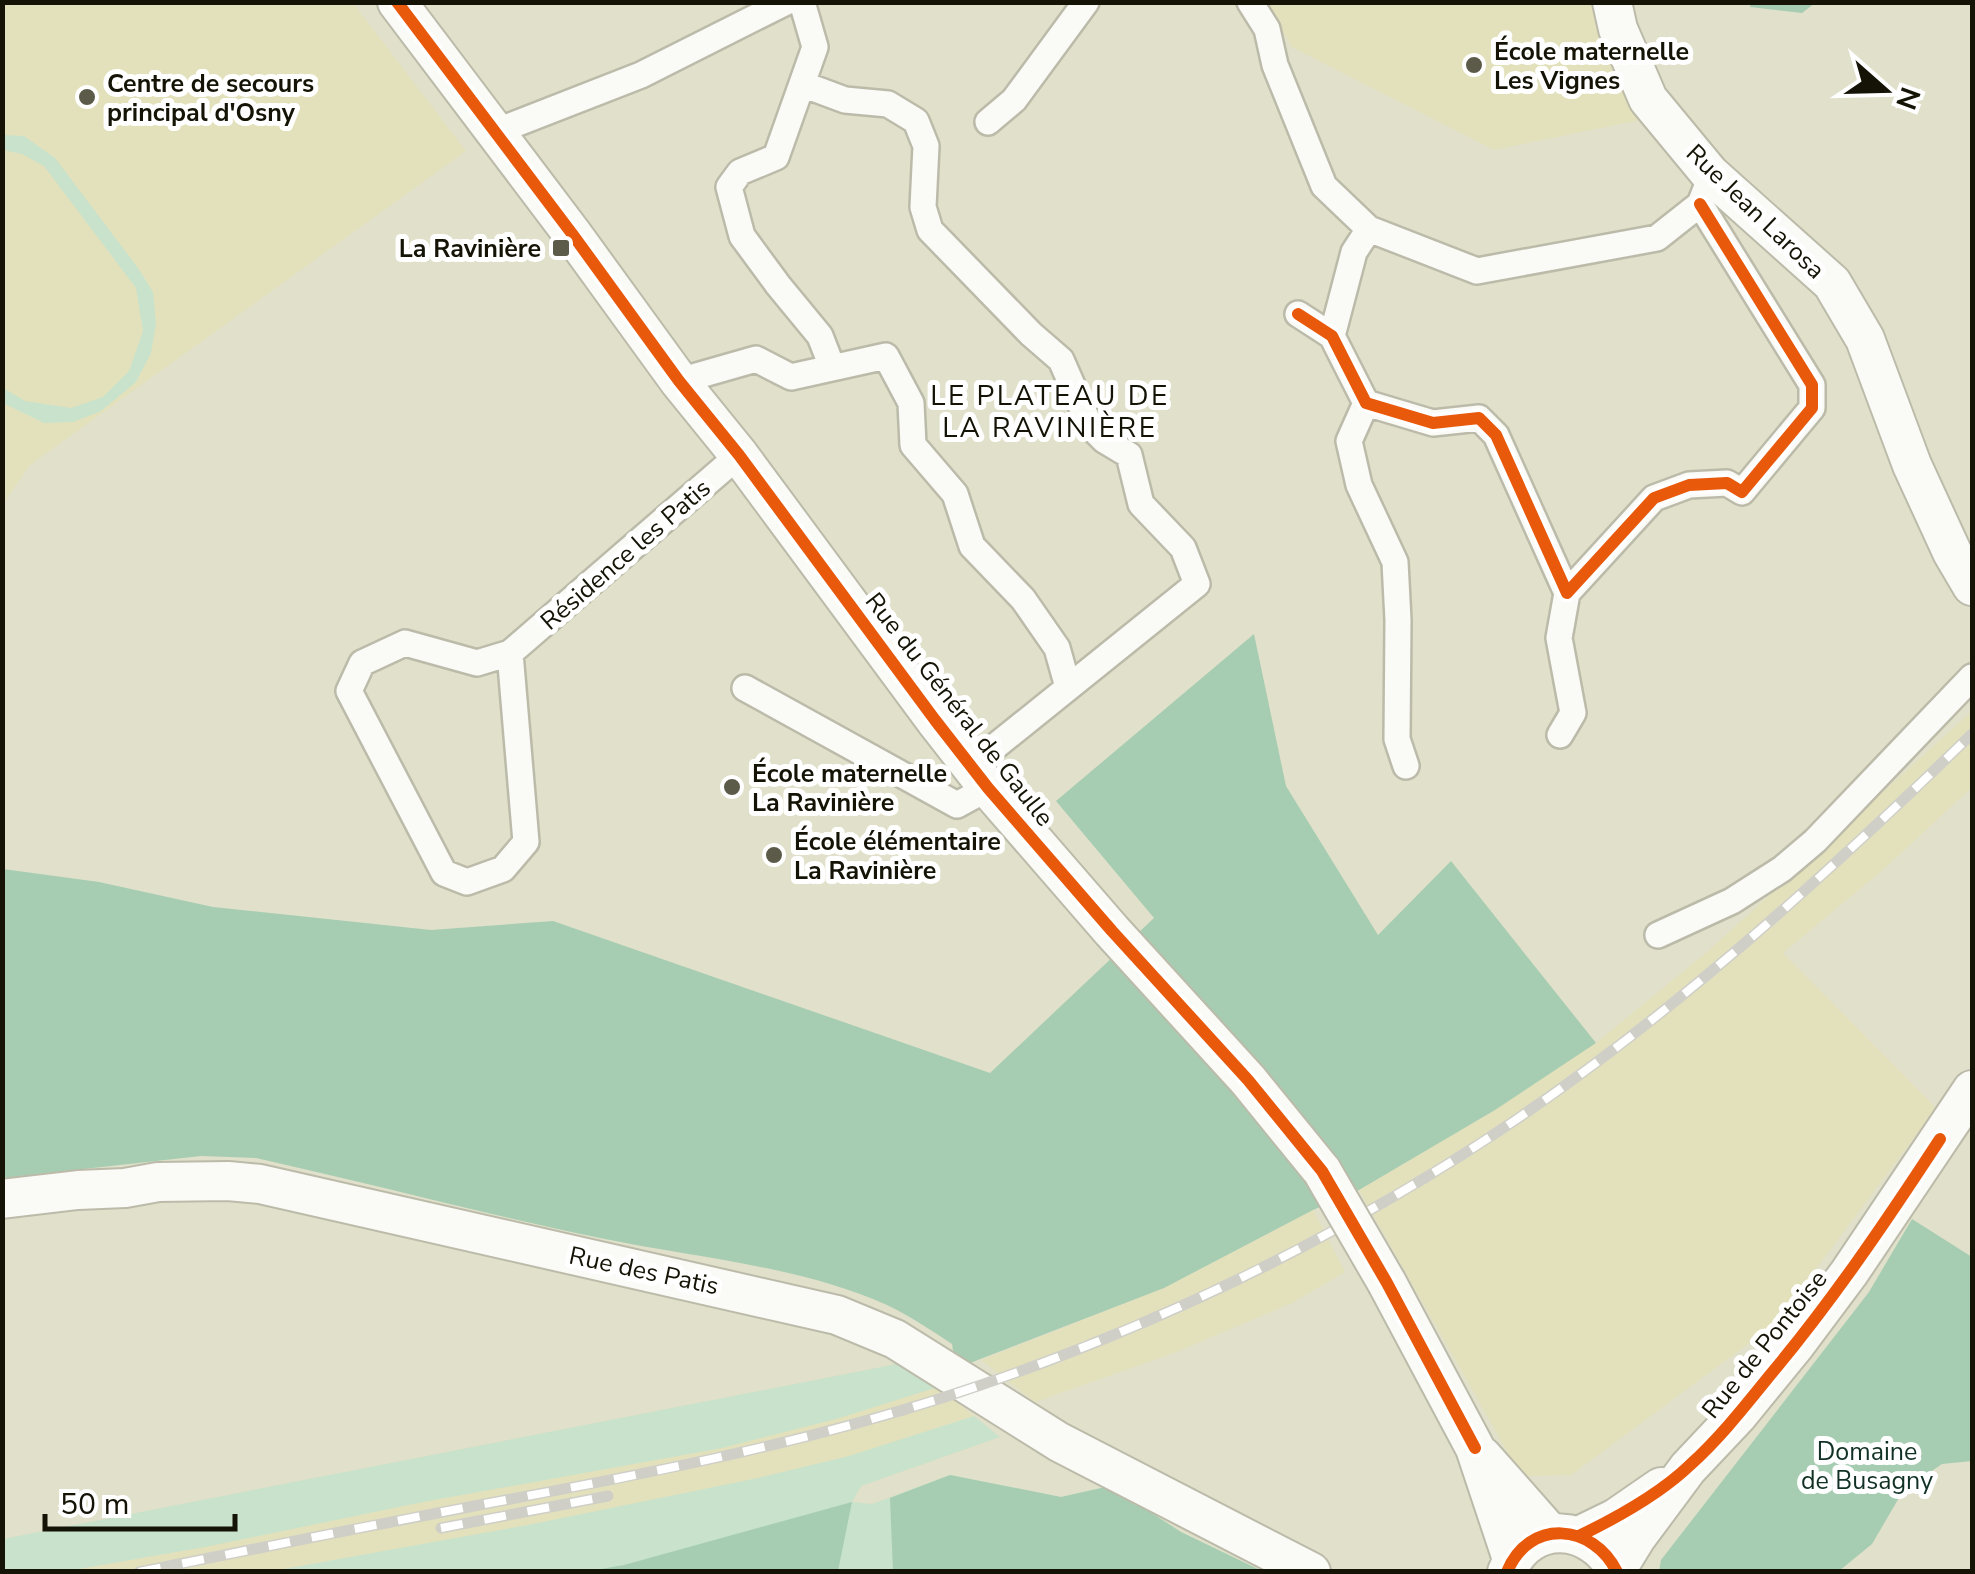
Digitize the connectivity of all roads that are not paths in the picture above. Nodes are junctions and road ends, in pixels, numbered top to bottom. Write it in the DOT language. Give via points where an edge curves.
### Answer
graph roads {
  1 [pos="397,2"];
  2 [pos="802,2"];
  3 [pos="1086,2"];
  4 [pos="1250,2"];
  5 [pos="1612,2"];
  6 [pos="779,4"];
  7 [pos="802,84"];
  8 [pos="988,122"];
  9 [pos="494,132"];
  10 [pos="1705,190"];
  11 [pos="1369,229"];
  12 [pos="1298,314"];
  13 [pos="1332,336"];
  14 [pos="832,366"];
  15 [pos="680,381"];
  16 [pos="1366,403"];
  17 [pos="740,454"];
  18 [pos="1972,586"];
  19 [pos="1568,594"];
  20 [pos="510,654"];
  21 [pos="1972,678"];
  22 [pos="1068,687"];
  23 [pos="746,688"];
  24 [pos="1560,735"];
  25 [pos="1406,766"];
  26 [pos="980,778"];
  27 [pos="1658,935"];
  28 [pos="1972,1090"];
  29 [pos="2,1199"];
  30 [pos="1474,1448"];
  31 [pos="1688,1468"];
  32 [pos="1566,1534"];
  33 [pos="1510,1565"];
  34 [pos="1617,1570"];
  35 [pos="1311,1572"];
  1 -- 9 [label="main road, Rue du Général de Gaulle"];
  2 -- 7 [label="street" via="815,47"];
  3 -- 8 [label="street" via="1014,100"];
  4 -- 11 [label="street" via="1267,29 1324,186"];
  5 -- 10 [label="main road, Rue Jean Larosa" via="1648,100"];
  6 -- 9 [label="street" via="641,75"];
  7 -- 14 [label="street" via="776,157 740,172 730,187 742,236 820,336"];
  7 -- 22 [label="street" via="845,100 888,104 916,121 926,146 923,207 930,230 1061,360 1090,426 1129,455 1141,504 1183,548 1197,584"];
  9 -- 15 [label="main road, Rue du Général de Gaulle"];
  10 -- 11 [label="street" via="1657,238 1477,271"];
  10 -- 18 [label="main road, Rue Jean Larosa" via="1832,283 1864,339 1912,465"];
  10 -- 19 [label="street" via="1812,385 1812,408 1742,492 1728,483 1689,485 1654,498"];
  11 -- 13 [label="street" via="1354,252"];
  12 -- 13 [label="street"];
  13 -- 16 [label="street"];
  14 -- 15 [label="street" via="791,376 756,358"];
  14 -- 22 [label="street" via="886,356 912,403 913,445 955,494 972,546 1023,599 1057,648"];
  15 -- 17 [label="main road, Rue du Général de Gaulle"];
  16 -- 19 [label="street" via="1433,423 1479,418 1496,435"];
  16 -- 25 [label="street" via="1349,441 1359,485 1394,562 1398,739"];
  17 -- 20 [label="street, Résidence les Patis"];
  17 -- 26 [label="main road, Rue du Général de Gaulle"];
  19 -- 24 [label="street" via="1559,638 1573,714"];
  20 -- 20 [label="street" via="526,842 503,869 467,882 444,873 348,691 362,663 405,643 477,663"];
  21 -- 27 [label="street" via="1782,869"];
  22 -- 26 [label="street" via="992,749"];
  23 -- 26 [label="street" via="956,804"];
  26 -- 30 [label="main road, Rue du Général de Gaulle, bridge" via="1322,1171"];
  28 -- 31 [label="main road, Rue de Pontoise" via="1850,1274"];
  29 -- 35 [label="main road, Rue des Patis" via="228,1181 836,1314 895,1339 1059,1442"];
  30 -- 32 [label="main road, Rue du Général de Gaulle"];
  30 -- 33 [label="main road, Rue du Général de Gaulle"];
  31 -- 32 [label="main road, Rue de Pontoise" via="1616,1518"];
  31 -- 34 [label="main road, Rue de Pontoise"];
  32 -- 33 [label="main road, Rue de Pontoise" via="1528,1542"];
  32 -- 34 [label="main road, Rue du Général de Gaulle" via="1602,1548"];
}
